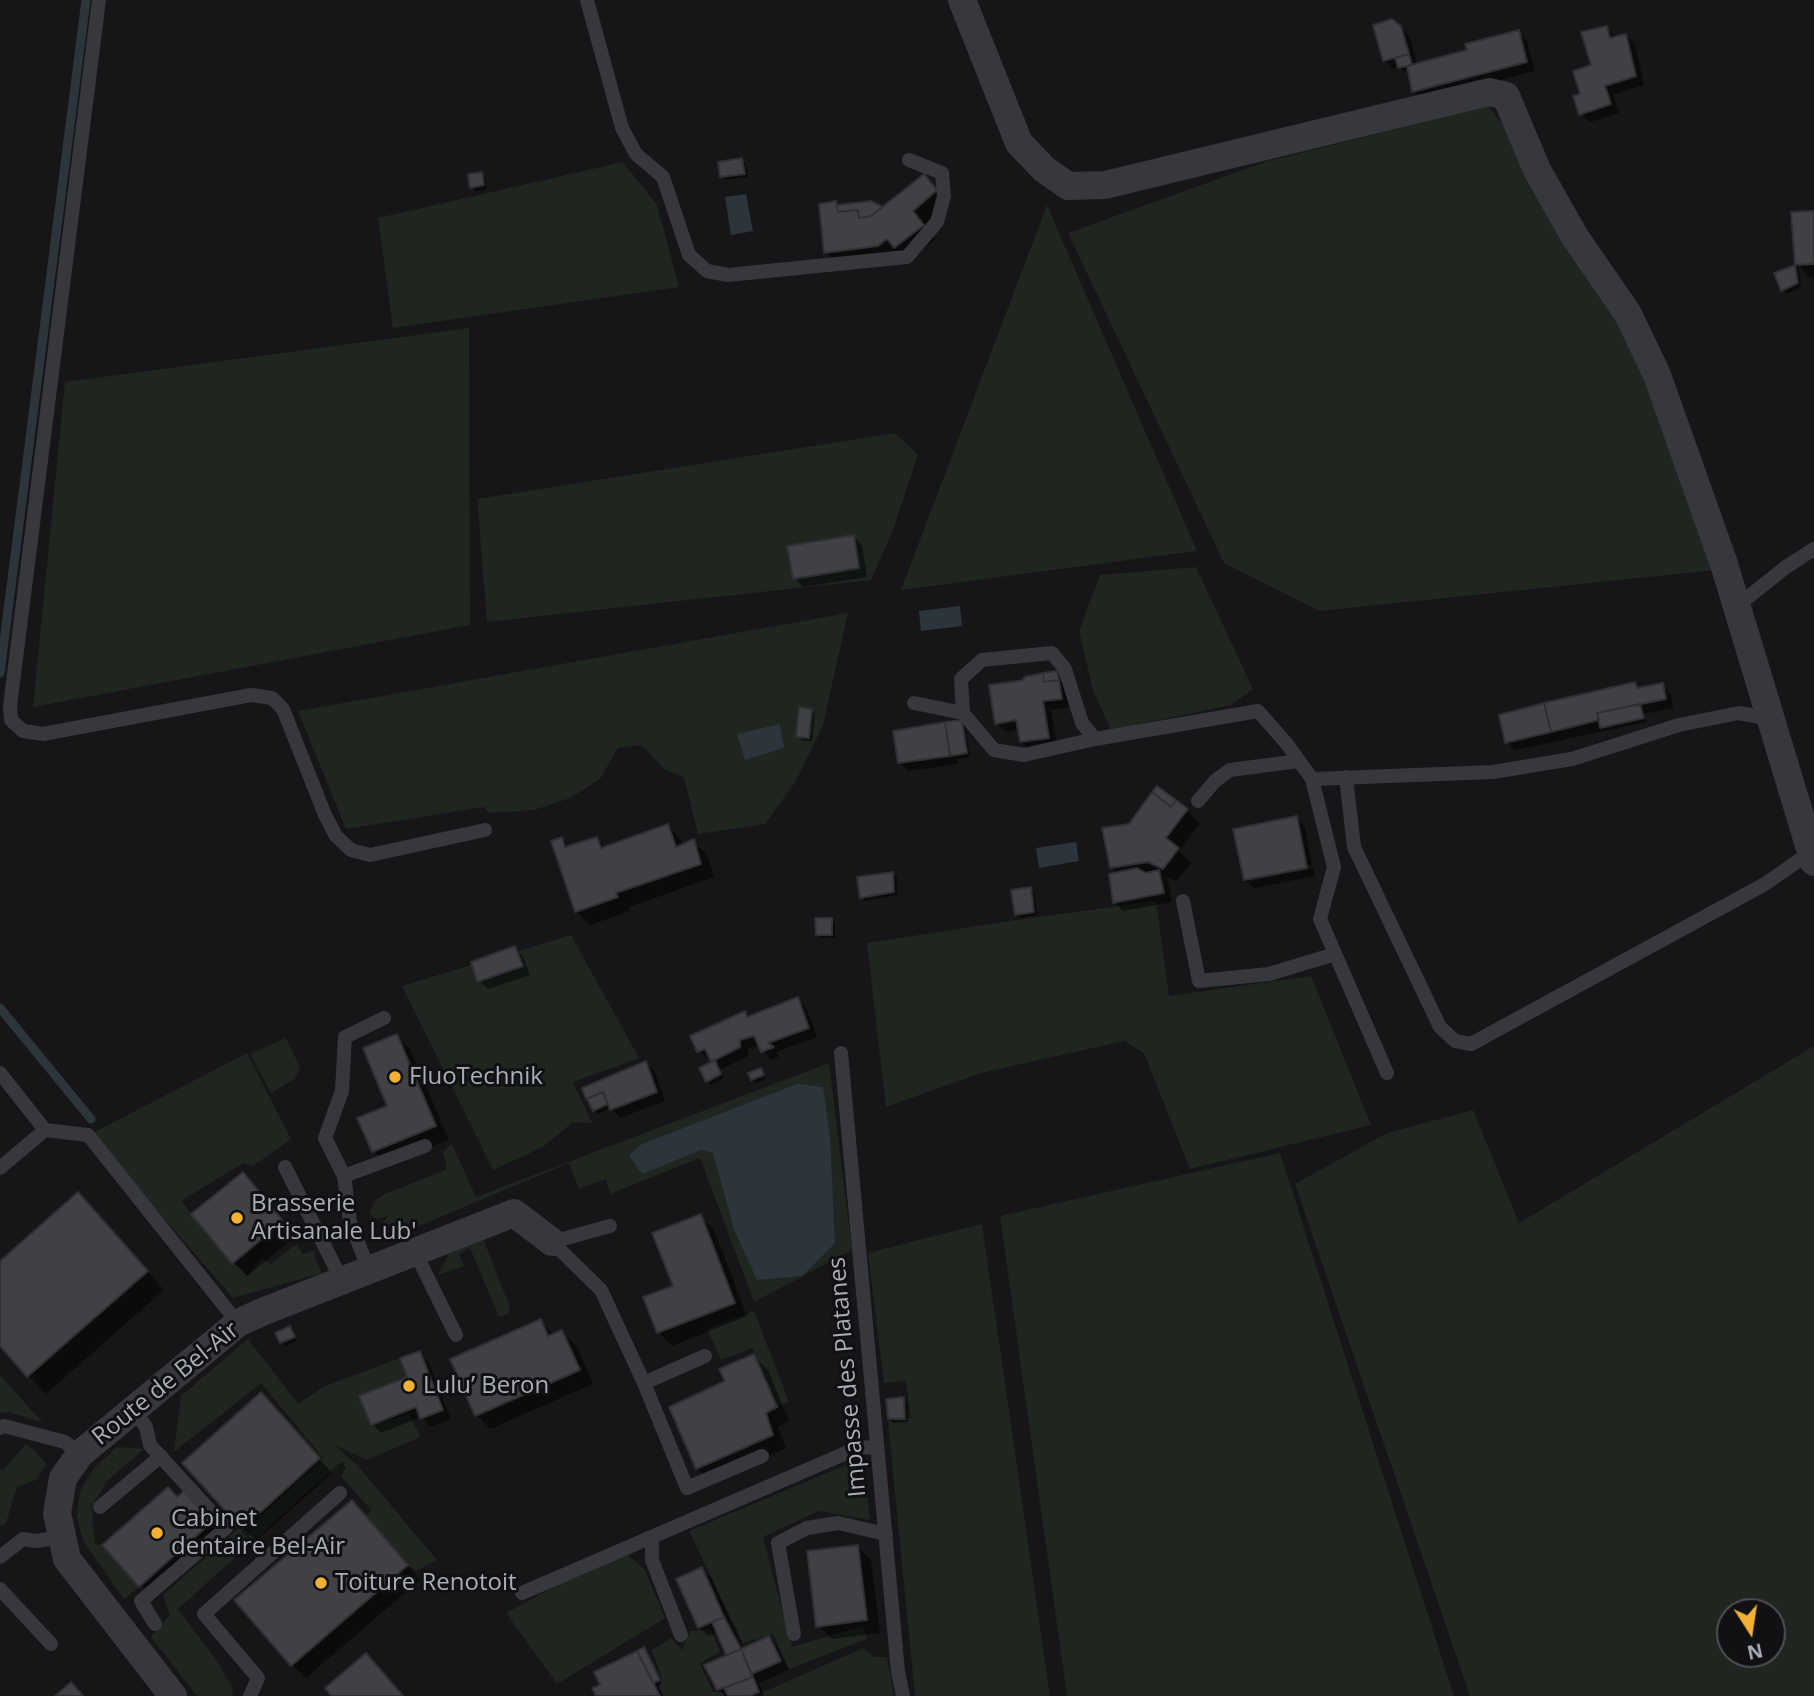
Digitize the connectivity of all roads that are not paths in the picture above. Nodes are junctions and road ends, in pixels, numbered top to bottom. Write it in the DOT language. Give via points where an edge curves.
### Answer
graph roads {
  1 [pos="99,0"];
  2 [pos="587,0"];
  3 [pos="962,0"];
  4 [pos="909,160"];
  5 [pos="1814,550"];
  6 [pos="1737,606"];
  7 [pos="914,703"];
  8 [pos="963,713"];
  9 [pos="1771,719"];
  10 [pos="1095,739"];
  11 [pos="1299,761"];
  12 [pos="1346,777"];
  13 [pos="1312,779"];
  14 [pos="1198,801"];
  15 [pos="485,830"];
  16 [pos="1813,857"];
  17 [pos="1183,901"];
  18 [pos="1335,954"];
  19 [pos="384,1018"];
  20 [pos="841,1053"];
  21 [pos="0,1073"];
  22 [pos="1387,1073"];
  23 [pos="45,1130"];
  24 [pos="425,1146"];
  25 [pos="285,1167"];
  26 [pos="0,1168"];
  27 [pos="344,1176"];
  28 [pos="610,1226"];
  29 [pos="552,1242"];
  30 [pos="415,1252"];
  31 [pos="369,1270"];
  32 [pos="342,1281"];
  33 [pos="238,1323"];
  34 [pos="456,1335"];
  35 [pos="705,1356"];
  36 [pos="645,1383"];
  37 [pos="134,1410"];
  38 [pos="0,1427"];
  39 [pos="877,1448"];
  40 [pos="80,1454"];
  41 [pos="161,1456"];
  42 [pos="762,1456"];
  43 [pos="340,1493"];
  44 [pos="100,1507"];
  45 [pos="886,1534"];
  46 [pos="60,1537"];
  47 [pos="652,1537"];
  48 [pos="0,1557"];
  49 [pos="0,1589"];
  50 [pos="522,1593"];
  51 [pos="155,1624"];
  52 [pos="794,1634"];
  53 [pos="681,1635"];
  54 [pos="51,1644"];
  55 [pos="173,1696"];
  56 [pos="250,1696"];
  57 [pos="903,1696"];
  1 -- 15 [label="lane" via="11,720 23,731 43,734 251,695 272,698 282,709 335,836 351,850 370,855"];
  2 -- 4 [label="lane" via="622,128 636,154 663,177 689,255 707,271 728,275 907,257 937,222 944,195 942,173"];
  3 -- 6 [label="street" via="1019,143 1068,186 1105,185 1489,92 1506,96 1537,170 1575,237 1628,314 1657,375"];
  5 -- 6 [label="lane"];
  6 -- 9 [label="street"];
  7 -- 8 [label="lane"];
  8 -- 10 [label="lane" via="993,750 1024,755"];
  8 -- 10 [label="lane" via="961,679 982,660 1052,653 1065,668 1082,723"];
  9 -- 12 [label="lane" via="1739,713 1679,725 1572,759 1493,772"];
  9 -- 16 [label="street"];
  10 -- 11 [label="lane" via="1258,711"];
  11 -- 13 [label="lane"];
  11 -- 14 [label="lane" via="1230,770"];
  12 -- 13 [label="lane"];
  12 -- 16 [label="lane" via="1354,846 1440,1027 1455,1041 1471,1044"];
  13 -- 18 [label="lane" via="1334,867 1320,919"];
  17 -- 18 [label="lane" via="1199,981 1269,974"];
  18 -- 22 [label="lane"];
  19 -- 27 [label="lane" via="345,1037 342,1091 325,1139"];
  20 -- 39 [label="lane, Impasse des Platanes"];
  21 -- 23 [label="lane"];
  23 -- 26 [label="lane"];
  23 -- 33 [label="lane" via="88,1135"];
  24 -- 27 [label="lane"];
  25 -- 32 [label="lane"];
  27 -- 31 [label="lane" via="350,1222"];
  28 -- 29 [label="lane"];
  29 -- 30 [label="street, Route de Bel-Air" via="514,1213"];
  29 -- 36 [label="lane" via="601,1290"];
  30 -- 31 [label="street, Route de Bel-Air"];
  30 -- 34 [label="lane"];
  31 -- 32 [label="street, Route de Bel-Air"];
  32 -- 33 [label="street, Route de Bel-Air"];
  33 -- 37 [label="street, Route de Bel-Air"];
  35 -- 36 [label="lane"];
  36 -- 42 [label="lane" via="687,1488"];
  37 -- 40 [label="street, Route de Bel-Air"];
  37 -- 41 [label="lane" via="146,1427 150,1445"];
  38 -- 40 [label="lane" via="65,1442"];
  39 -- 45 [label="lane, Impasse des Platanes"];
  39 -- 47 [label="lane" via="860,1447"];
  40 -- 46 [label="street, Route de Bel-Air" via="63,1478 57,1513"];
  41 -- 44 [label="lane"];
  41 -- 51 [label="lane" via="226,1528 141,1601"];
  43 -- 56 [label="lane" via="204,1614 258,1678"];
  45 -- 52 [label="lane" via="838,1523 807,1528 778,1543"];
  45 -- 57 [label="lane, Impasse des Platanes"];
  46 -- 48 [label="lane" via="23,1539"];
  46 -- 55 [label="street, Route de Bel-Air" via="67,1559"];
  47 -- 50 [label="lane"];
  47 -- 53 [label="lane" via="652,1560"];
  49 -- 54 [label="lane"];
}
